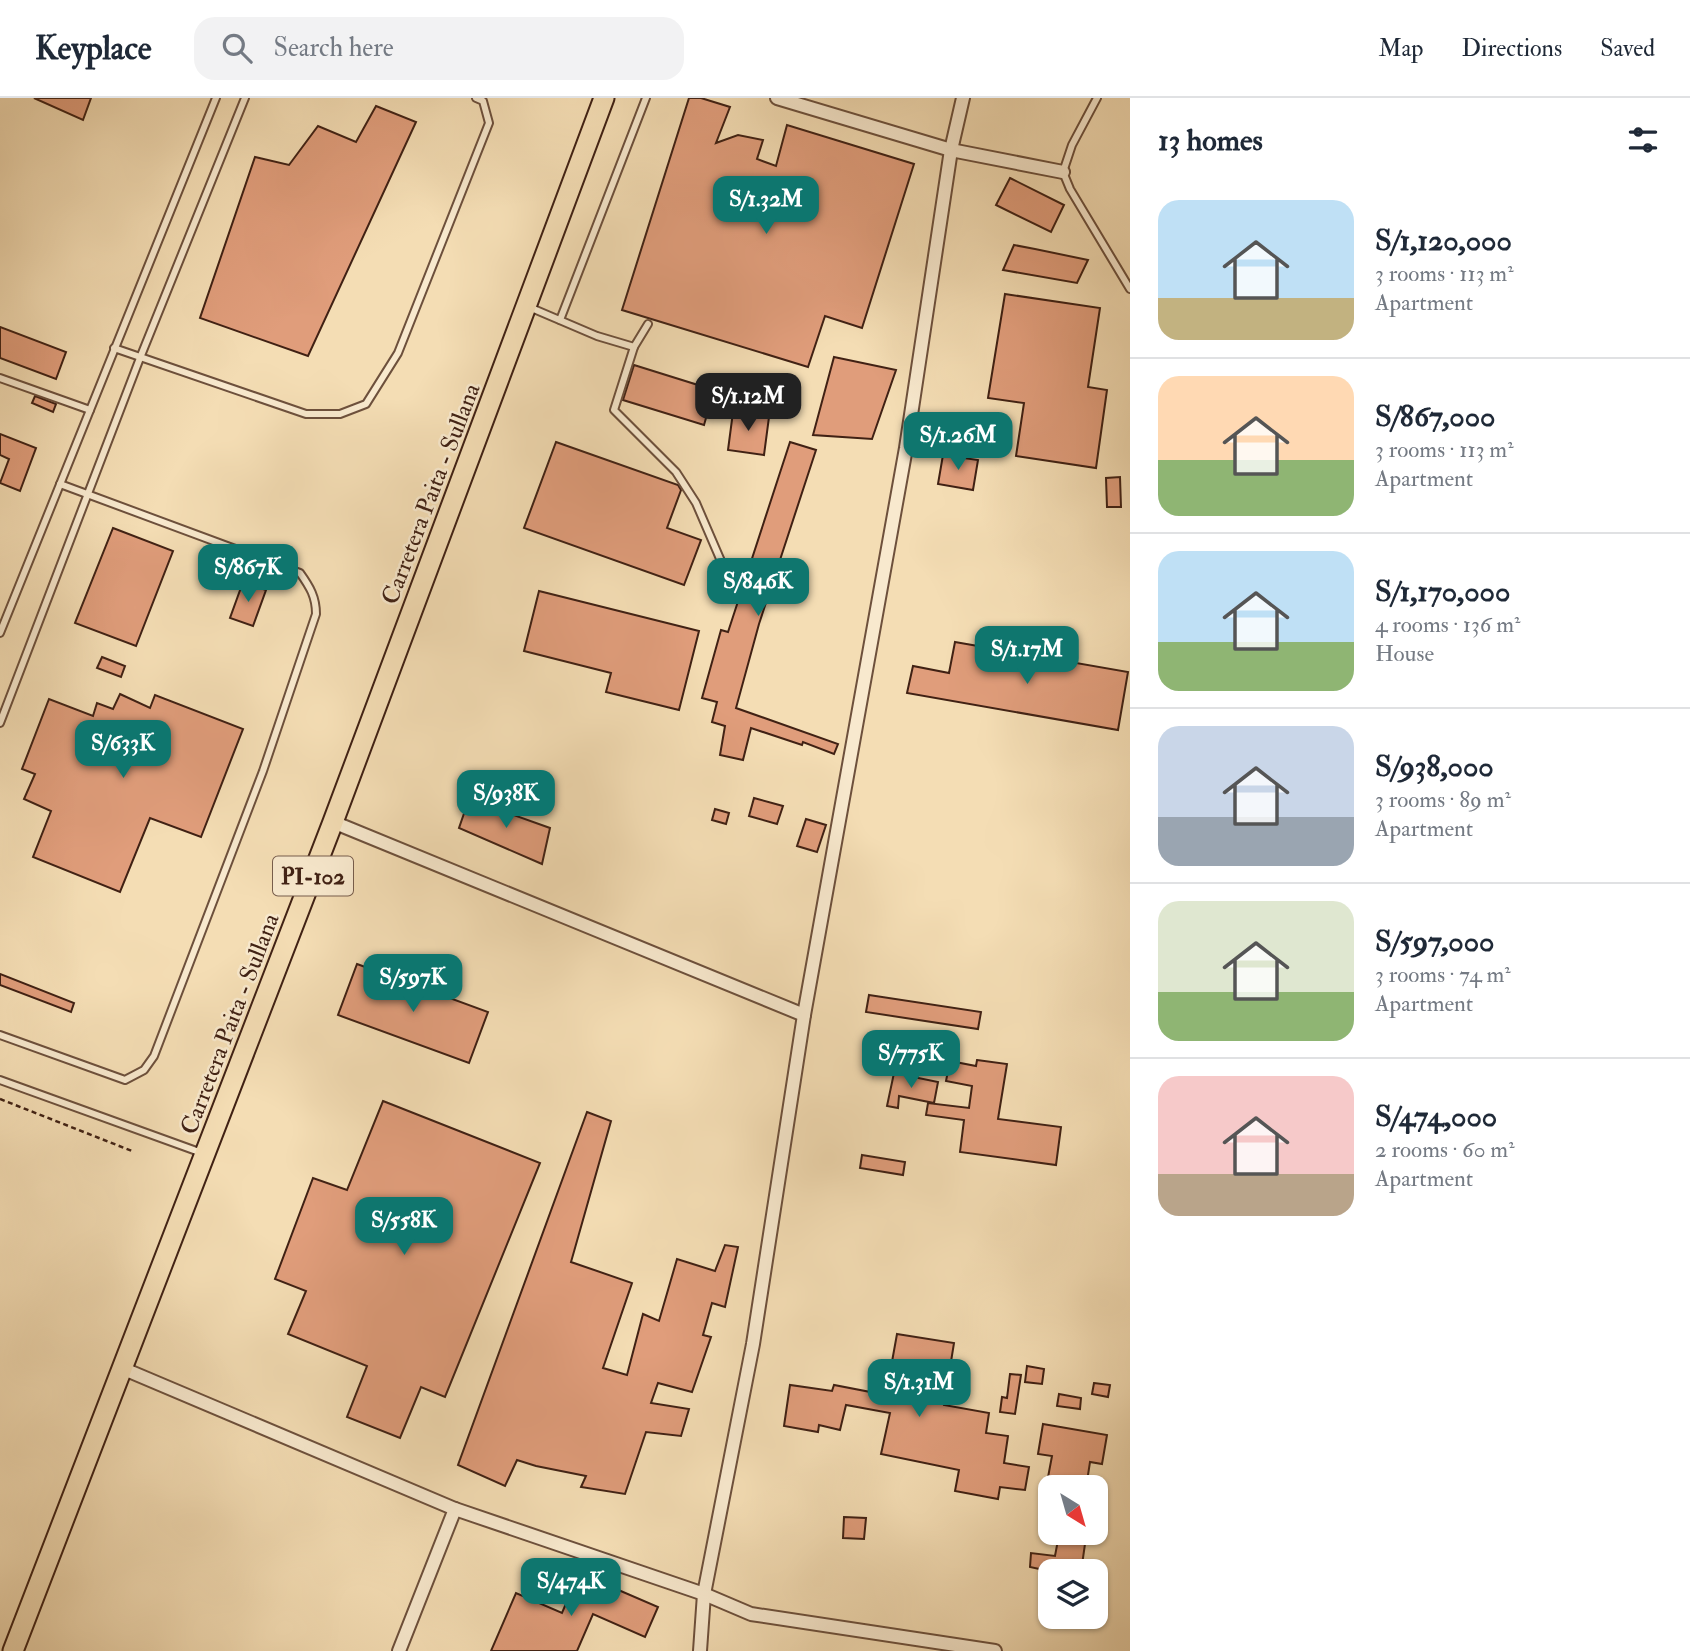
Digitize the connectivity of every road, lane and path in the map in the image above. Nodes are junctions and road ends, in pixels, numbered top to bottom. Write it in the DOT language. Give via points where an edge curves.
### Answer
graph roads {
  1 [pos="216,98"];
  2 [pos="245,98"];
  3 [pos="476,98"];
  4 [pos="604,98"];
  5 [pos="646,98"];
  6 [pos="777,98"];
  7 [pos="963,98"];
  8 [pos="1097,98"];
  9 [pos="951,150"];
  10 [pos="1063,172"];
  11 [pos="1130,289"];
  12 [pos="528,306"];
  13 [pos="560,320"];
  14 [pos="648,324"];
  15 [pos="634,347"];
  16 [pos="114,348"];
  17 [pos="140,358"];
  18 [pos="0,378"];
  19 [pos="90,410"];
  20 [pos="60,484"];
  21 [pos="88,494"];
  22 [pos="722,595"];
  23 [pos="0,633"];
  24 [pos="0,723"];
  25 [pos="333,822"];
  26 [pos="804,1015"];
  27 [pos="0,1035"];
  28 [pos="0,1080"];
  29 [pos="0,1099"];
  30 [pos="132,1151"];
  31 [pos="206,1155"];
  32 [pos="124,1369"];
  33 [pos="455,1509"];
  34 [pos="704,1594"];
  35 [pos="13,1651"];
  36 [pos="399,1651"];
  37 [pos="700,1651"];
  38 [pos="995,1651"];
  1 -- 16 [label="lane"];
  2 -- 17 [label="lane"];
  3 -- 17 [label="lane" via="483,101 489,124 398,353 366,404 340,414 306,414"];
  4 -- 12 [label="main road, Carretera Paita - Sullana / PI-102"];
  5 -- 13 [label="lane"];
  6 -- 9 [label="street"];
  7 -- 9 [label="street"];
  8 -- 10 [label="lane"];
  9 -- 10 [label="street"];
  9 -- 26 [label="street" via="906,448"];
  10 -- 11 [label="lane"];
  12 -- 13 [label="lane"];
  12 -- 25 [label="main road, Carretera Paita - Sullana / PI-102"];
  13 -- 15 [label="lane"];
  14 -- 15 [label="lane"];
  15 -- 22 [label="lane" via="614,410 676,472 696,503 721,561"];
  16 -- 17 [label="lane"];
  16 -- 19 [label="lane"];
  17 -- 21 [label="lane"];
  18 -- 19 [label="lane"];
  19 -- 20 [label="lane"];
  20 -- 21 [label="lane"];
  20 -- 23 [label="lane"];
  21 -- 24 [label="lane"];
  21 -- 27 [label="lane" via="300,573 316,600 316,614 258,784 154,1056 144,1070 125,1080"];
  25 -- 26 [label="street"];
  25 -- 31 [label="main road, Carretera Paita - Sullana / PI-102"];
  26 -- 34 [label="street" via="753,1344"];
  28 -- 31 [label="lane"];
  29 -- 30 [label="path"];
  31 -- 32 [label="main road, Carretera Paita - Sullana / PI-102"];
  32 -- 33 [label="street"];
  32 -- 35 [label="main road, Carretera Paita - Sullana / PI-102"];
  33 -- 34 [label="street"];
  33 -- 36 [label="street"];
  34 -- 37 [label="street"];
  34 -- 38 [label="street" via="751,1614"];
}
